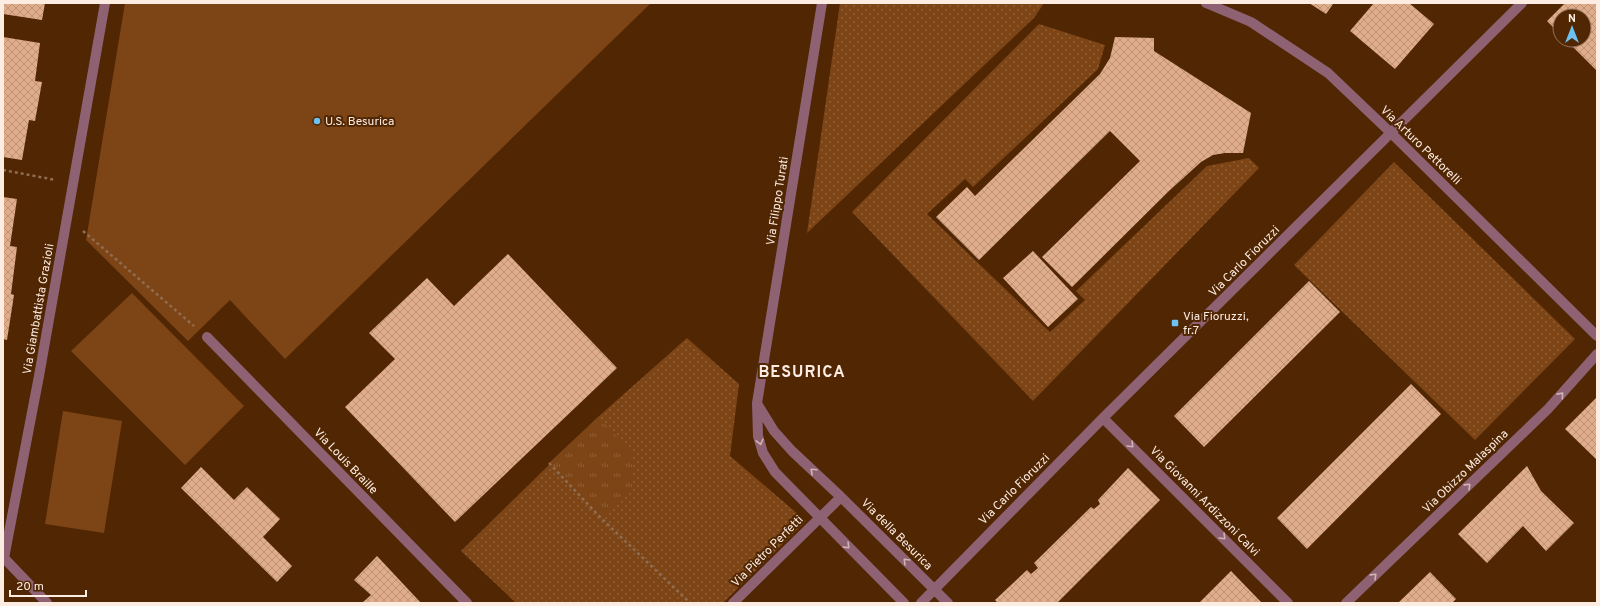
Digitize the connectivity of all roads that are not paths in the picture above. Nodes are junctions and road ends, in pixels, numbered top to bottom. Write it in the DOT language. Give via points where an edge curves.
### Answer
graph roads {
  1 [pos="105,3"];
  2 [pos="822,3"];
  3 [pos="1206,3"];
  4 [pos="1522,3"];
  5 [pos="1391,133"];
  6 [pos="1597,336"];
  7 [pos="207,337"];
  8 [pos="1597,354"];
  9 [pos="757,403"];
  10 [pos="1103,418"];
  11 [pos="841,497"];
  12 [pos="819,518"];
  13 [pos="4,559"];
  14 [pos="934,589"];
  15 [pos="47,603"];
  16 [pos="467,603"];
  17 [pos="734,603"];
  18 [pos="904,603"];
  19 [pos="921,603"];
  20 [pos="948,603"];
  21 [pos="1288,603"];
  22 [pos="1346,603"];
  1 -- 13 [label="street, Via Giambattista Grazioli"];
  2 -- 9 [label="street, Via Filippo Turati"];
  3 -- 5 [label="street, Via Arturo Pettorelli" via="1251,22 1328,73"];
  4 -- 5 [label="street, Via Carlo Fioruzzi"];
  5 -- 6 [label="street, Via Arturo Pettorelli"];
  5 -- 10 [label="street, Via Carlo Fioruzzi"];
  7 -- 16 [label="street, Via Louis Braille"];
  22 -- 8 [label="street, Via Obizzo Malaspina, one-way" via="1548,409"];
  11 -- 9 [label="street, Via della Besurica, one-way" via="774,431"];
  9 -- 12 [label="street, one-way" via="758,436 763,454 775,472"];
  10 -- 14 [label="street, Via Carlo Fioruzzi"];
  10 -- 21 [label="street, Via Giovanni Ardizzoni Calvi, one-way"];
  11 -- 12 [label="street"];
  14 -- 11 [label="street, Via della Besurica, one-way"];
  12 -- 17 [label="street, Via Pietro Perfetti"];
  12 -- 18 [label="street, one-way"];
  13 -- 15 [label="street, Via Giambattista Grazioli"];
  14 -- 19 [label="street, Via della Besurica"];
  14 -- 20 [label="street, Via della Besurica"];
}
